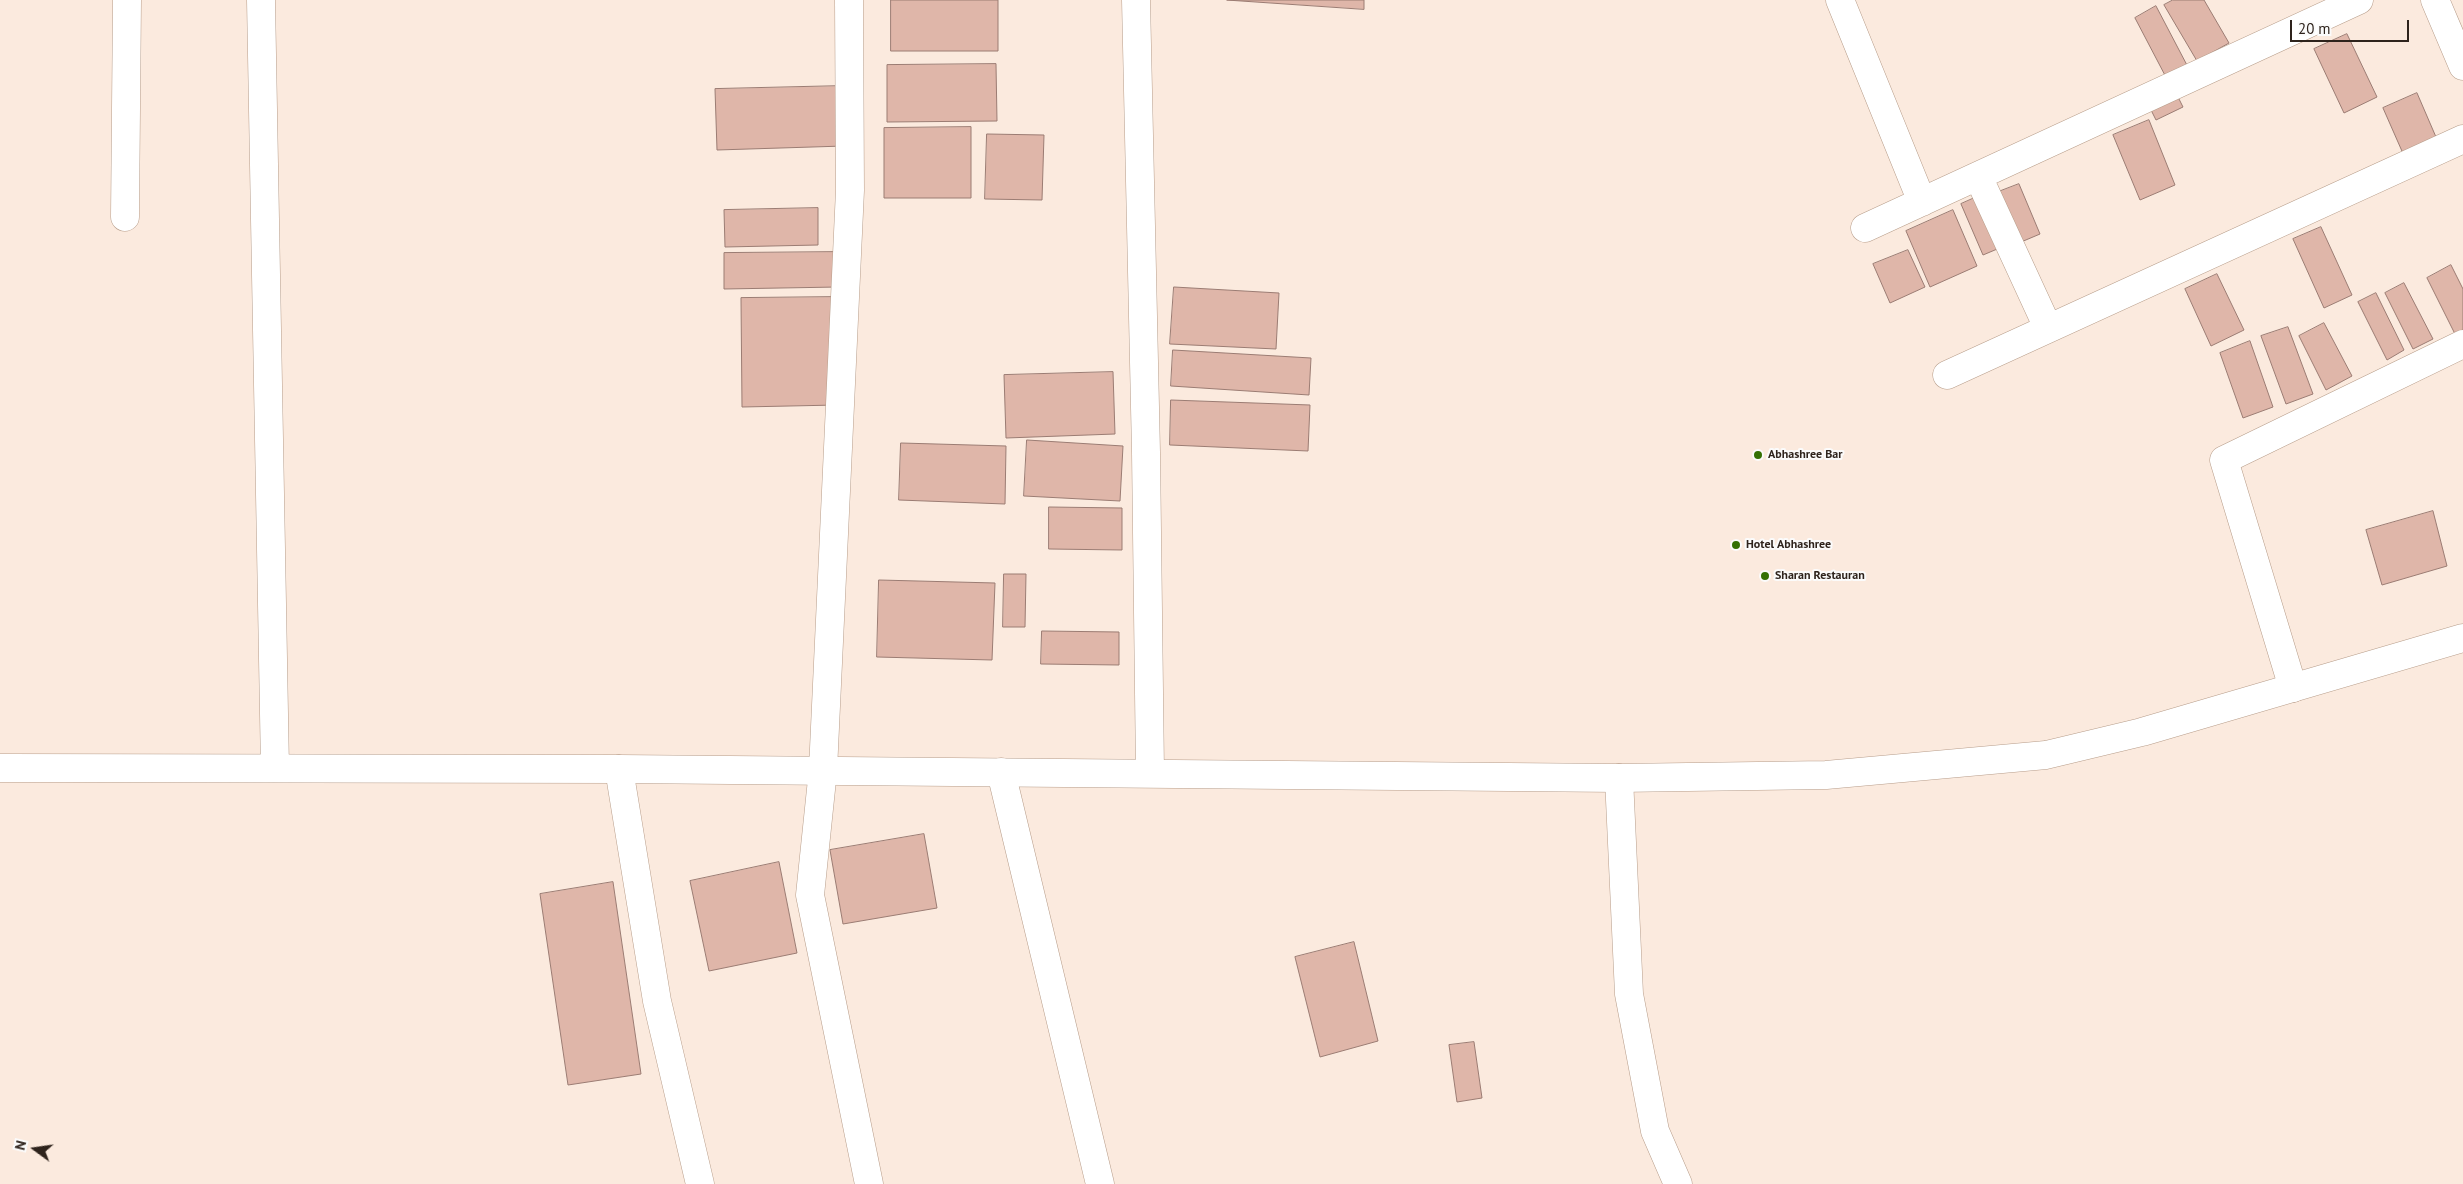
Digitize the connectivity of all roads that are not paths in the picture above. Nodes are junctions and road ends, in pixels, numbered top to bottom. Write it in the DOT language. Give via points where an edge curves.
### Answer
graph roads {
  1 [pos="127,0"];
  2 [pos="261,0"];
  3 [pos="849,0"];
  4 [pos="1136,0"];
  5 [pos="1840,0"];
  6 [pos="2359,0"];
  7 [pos="2435,0"];
  8 [pos="2463,66"];
  9 [pos="2463,139"];
  10 [pos="1978,176"];
  11 [pos="1922,202"];
  12 [pos="124,216"];
  13 [pos="1866,228"];
  14 [pos="2048,328"];
  15 [pos="2463,344"];
  16 [pos="1947,375"];
  17 [pos="2463,638"];
  18 [pos="2293,688"];
  19 [pos="0,768"];
  20 [pos="275,768"];
  21 [pos="619,769"];
  22 [pos="823,770"];
  23 [pos="1001,772"];
  24 [pos="1150,772"];
  25 [pos="1618,778"];
  26 [pos="700,1184"];
  27 [pos="869,1184"];
  28 [pos="1100,1184"];
  29 [pos="1678,1184"];
  1 -- 12 [label="street"];
  2 -- 20 [label="street"];
  3 -- 22 [label="street" via="850,190"];
  4 -- 24 [label="street"];
  5 -- 11 [label="street"];
  6 -- 10 [label="street"];
  7 -- 8 [label="street"];
  9 -- 14 [label="street"];
  10 -- 11 [label="street"];
  10 -- 14 [label="street"];
  11 -- 13 [label="street"];
  14 -- 16 [label="street"];
  15 -- 18 [label="street" via="2224,460"];
  17 -- 18 [label="street"];
  18 -- 25 [label="street" via="2142,732 2046,755 1826,775"];
  19 -- 20 [label="street"];
  20 -- 21 [label="street"];
  21 -- 22 [label="street"];
  21 -- 26 [label="street" via="657,1001"];
  22 -- 23 [label="street"];
  22 -- 27 [label="street" via="810,895"];
  23 -- 24 [label="street"];
  23 -- 28 [label="street"];
  24 -- 25 [label="street"];
  25 -- 29 [label="street" via="1629,994 1655,1131"];
}
